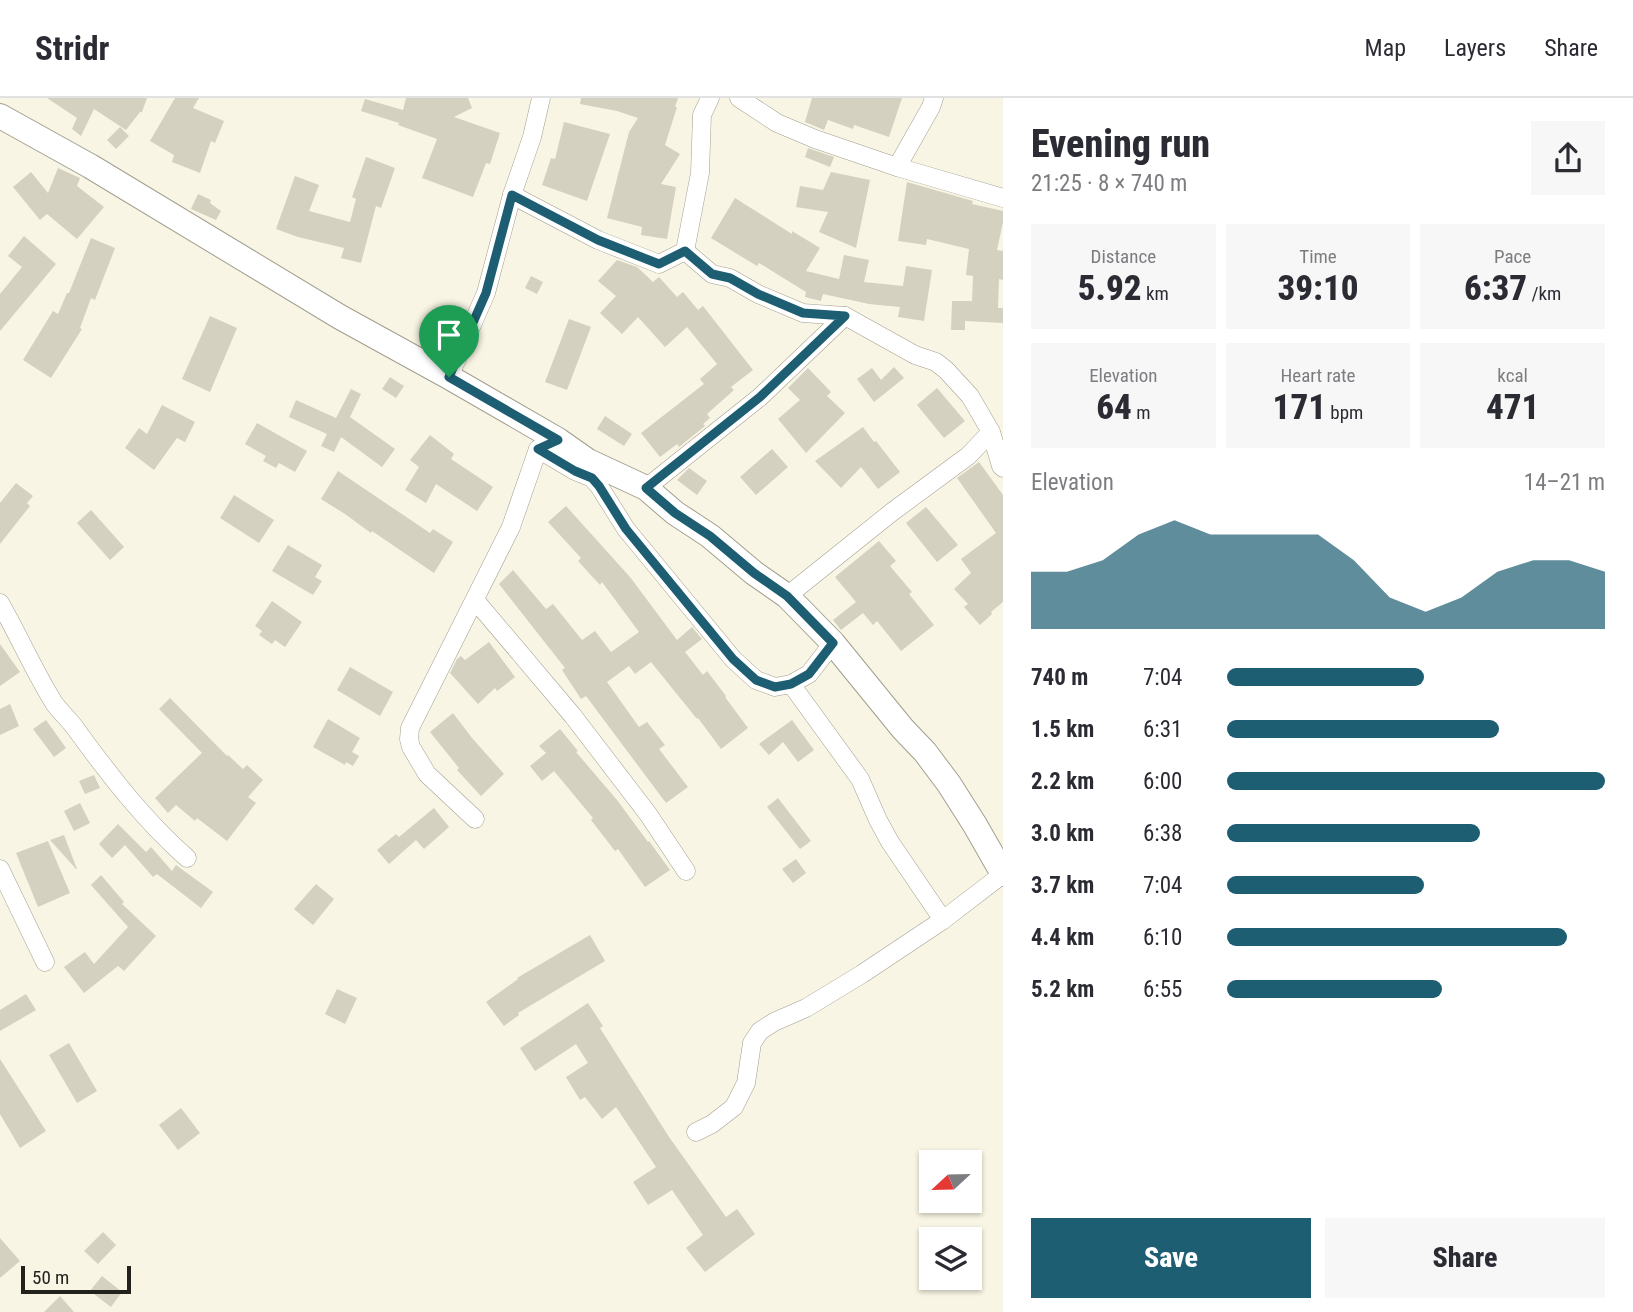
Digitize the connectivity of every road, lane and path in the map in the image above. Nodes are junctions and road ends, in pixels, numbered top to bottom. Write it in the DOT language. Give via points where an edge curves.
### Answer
graph roads {
  1 [pos="541,98"];
  2 [pos="710,98"];
  3 [pos="739,98"];
  4 [pos="934,98"];
  5 [pos="0,116"];
  6 [pos="897,167"];
  7 [pos="512,195"];
  8 [pos="1003,198"];
  9 [pos="685,251"];
  10 [pos="845,316"];
  11 [pos="449,377"];
  12 [pos="991,432"];
  13 [pos="548,445"];
  14 [pos="1003,468"];
  15 [pos="646,488"];
  16 [pos="787,596"];
  17 [pos="475,600"];
  18 [pos="0,603"];
  19 [pos="833,643"];
  20 [pos="791,684"];
  21 [pos="475,819"];
  22 [pos="187,858"];
  23 [pos="0,869"];
  24 [pos="686,872"];
  25 [pos="1003,874"];
  26 [pos="943,920"];
  27 [pos="45,962"];
  28 [pos="696,1132"];
  1 -- 7 [label="street"];
  2 -- 9 [label="street" via="702,115 700,173"];
  3 -- 6 [label="street" via="777,123"];
  4 -- 6 [label="street"];
  5 -- 11 [label="street"];
  6 -- 8 [label="street"];
  7 -- 9 [label="street" via="598,240 659,264"];
  7 -- 11 [label="street" via="486,293"];
  9 -- 10 [label="street" via="712,274 803,313"];
  10 -- 12 [label="street" via="936,362 970,396"];
  10 -- 15 [label="street" via="760,397"];
  11 -- 13 [label="street"];
  12 -- 14 [label="street"];
  12 -- 16 [label="street" via="968,456"];
  13 -- 15 [label="street"];
  13 -- 17 [label="street"];
  13 -- 20 [label="street" via="599,486 626,529 733,659 767,686"];
  15 -- 16 [label="street"];
  16 -- 19 [label="street"];
  17 -- 21 [label="street" via="409,738 427,774"];
  17 -- 24 [label="street" via="573,716"];
  18 -- 22 [label="street" via="61,712 116,784"];
  19 -- 20 [label="street" via="809,674"];
  19 -- 25 [label="street" via="949,784"];
  20 -- 26 [label="street" via="860,779 890,842"];
  23 -- 27 [label="street"];
  25 -- 26 [label="street"];
  26 -- 28 [label="street" via="806,1008 760,1031 752,1043 746,1083 734,1107"];
}
